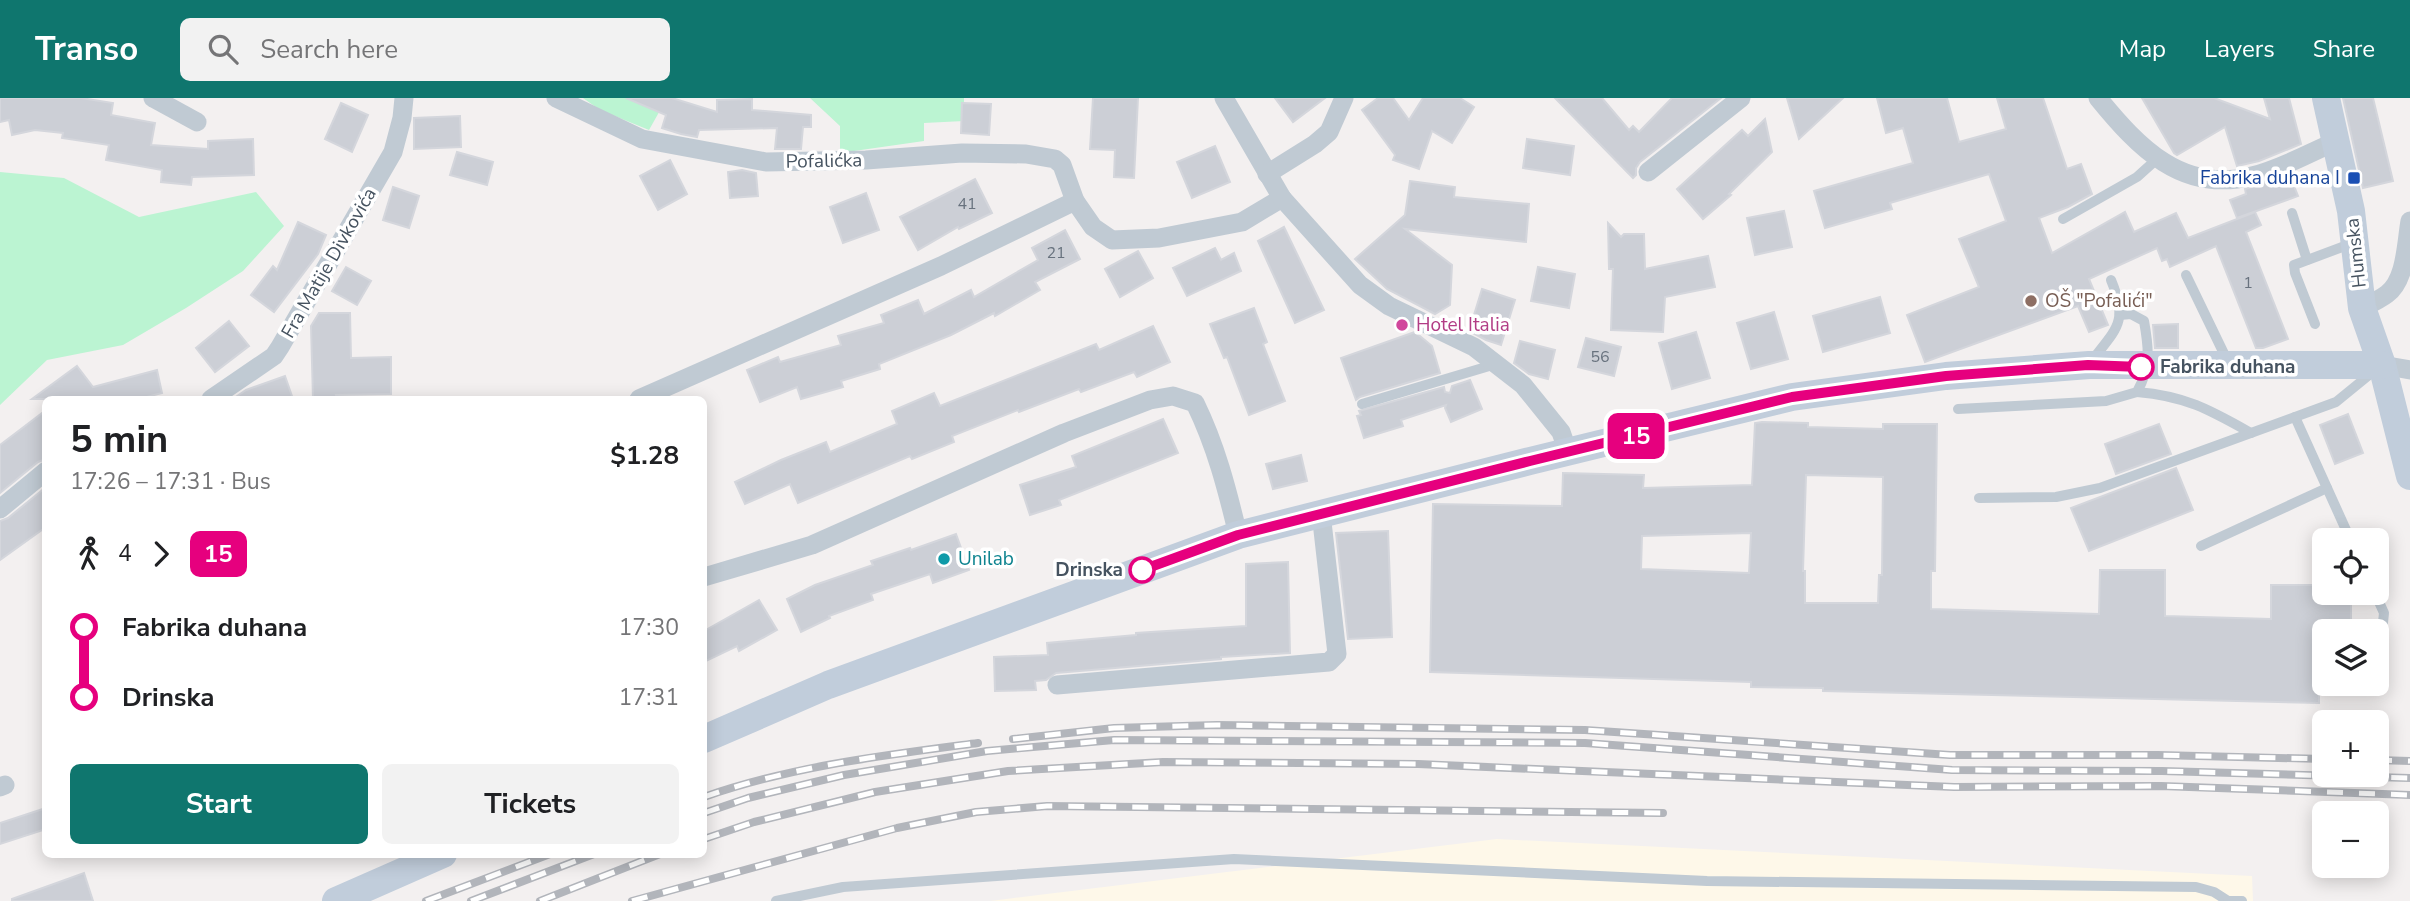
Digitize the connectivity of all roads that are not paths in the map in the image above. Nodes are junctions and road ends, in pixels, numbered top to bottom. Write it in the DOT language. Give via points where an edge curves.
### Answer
graph roads {
  1 [pos="153,98"];
  2 [pos="404,98"];
  3 [pos="556,98"];
  4 [pos="1224,98"];
  5 [pos="1344,98"];
  6 [pos="1741,98"];
  7 [pos="2098,98"];
  8 [pos="2326,98"];
  9 [pos="197,122"];
  10 [pos="2337,141"];
  11 [pos="2157,159"];
  12 [pos="1648,172"];
  13 [pos="1267,174"];
  14 [pos="1282,198"];
  15 [pos="1075,201"];
  16 [pos="2292,213"];
  17 [pos="2063,219"];
  18 [pos="2410,222"];
  19 [pos="2354,243"];
  20 [pos="2307,260"];
  21 [pos="2186,275"];
  22 [pos="2111,280"];
  23 [pos="2362,308"];
  24 [pos="2120,315"];
  25 [pos="2315,324"];
  26 [pos="1497,364"];
  27 [pos="2088,365"];
  28 [pos="2382,365"];
  29 [pos="2230,366"];
  30 [pos="2410,370"];
  31 [pos="2143,379"];
  32 [pos="215,396"];
  33 [pos="646,396"];
  34 [pos="1362,404"];
  35 [pos="1958,409"];
  36 [pos="2295,417"];
  37 [pos="2251,433"];
  38 [pos="1568,452"];
  39 [pos="42,474"];
  40 [pos="2410,476"];
  41 [pos="2327,488"];
  42 [pos="1979,498"];
  43 [pos="0,509"];
  44 [pos="1321,513"];
  45 [pos="2345,528"];
  46 [pos="1238,535"];
  47 [pos="2201,546"];
  48 [pos="707,576"];
  49 [pos="1057,685"];
  50 [pos="707,739"];
  51 [pos="434,858"];
  52 [pos="335,901"];
  53 [pos="776,901"];
  54 [pos="2228,901"];
  55 [pos="2242,901"];
  1 -- 9 [label="street"];
  2 -- 32 [label="street, Fra Matije Divkovića" via="393,152 280,347 274,356"];
  3 -- 15 [label="street, Pofalićka" via="642,139 766,162 962,153 1055,159 1062,165"];
  4 -- 13 [label="street"];
  5 -- 13 [label="street" via="1329,132"];
  6 -- 12 [label="street"];
  7 -- 11 [label="street" via="2122,128"];
  8 -- 10 [label="main road, Humska"];
  10 -- 11 [label="street" via="2253,176 2232,180 2190,175"];
  10 -- 19 [label="main road, Humska"];
  11 -- 17 [label="lane" via="2137,177"];
  13 -- 14 [label="street"];
  14 -- 15 [label="street, Pofalićka" via="1242,222 1159,238 1112,240 1093,227"];
  14 -- 26 [label="street" via="1360,285"];
  15 -- 33 [label="street"];
  16 -- 20 [label="lane"];
  18 -- 23 [label="street" via="2395,286"];
  19 -- 20 [label="lane"];
  19 -- 23 [label="main road, Humska"];
  20 -- 25 [label="lane" via="2294,265"];
  21 -- 29 [label="lane"];
  22 -- 24 [label="lane"];
  23 -- 28 [label="main road, Humska"];
  24 -- 27 [label="lane" via="2118,327"];
  24 -- 31 [label="lane" via="2131,314 2144,321"];
  26 -- 34 [label="lane"];
  26 -- 38 [label="street" via="1523,384 1561,432"];
  27 -- 31 [label="main road"];
  27 -- 38 [label="main road" via="1946,376 1792,397"];
  28 -- 29 [label="main road"];
  28 -- 30 [label="street"];
  28 -- 36 [label="lane" via="2346,396"];
  28 -- 40 [label="main road, Humska"];
  29 -- 31 [label="main road"];
  31 -- 35 [label="lane" via="2106,401"];
  31 -- 37 [label="lane"];
  36 -- 37 [label="lane"];
  36 -- 41 [label="lane"];
  37 -- 42 [label="lane" via="2079,494"];
  38 -- 44 [label="main road"];
  39 -- 43 [label="street"];
  41 -- 45 [label="lane"];
  41 -- 47 [label="lane"];
  44 -- 46 [label="main road"];
  44 -- 49 [label="street" via="1337,654 1329,662"];
  46 -- 48 [label="street" via="1209,432 1195,403 1173,396 1150,400 1064,433 812,545"];
  46 -- 50 [label="main road" via="828,685"];
  51 -- 52 [label="main road"];
  53 -- 54 [label="lane" via="843,887 1234,859 1707,881 2196,887"];
  54 -- 55 [label="lane"];
}
